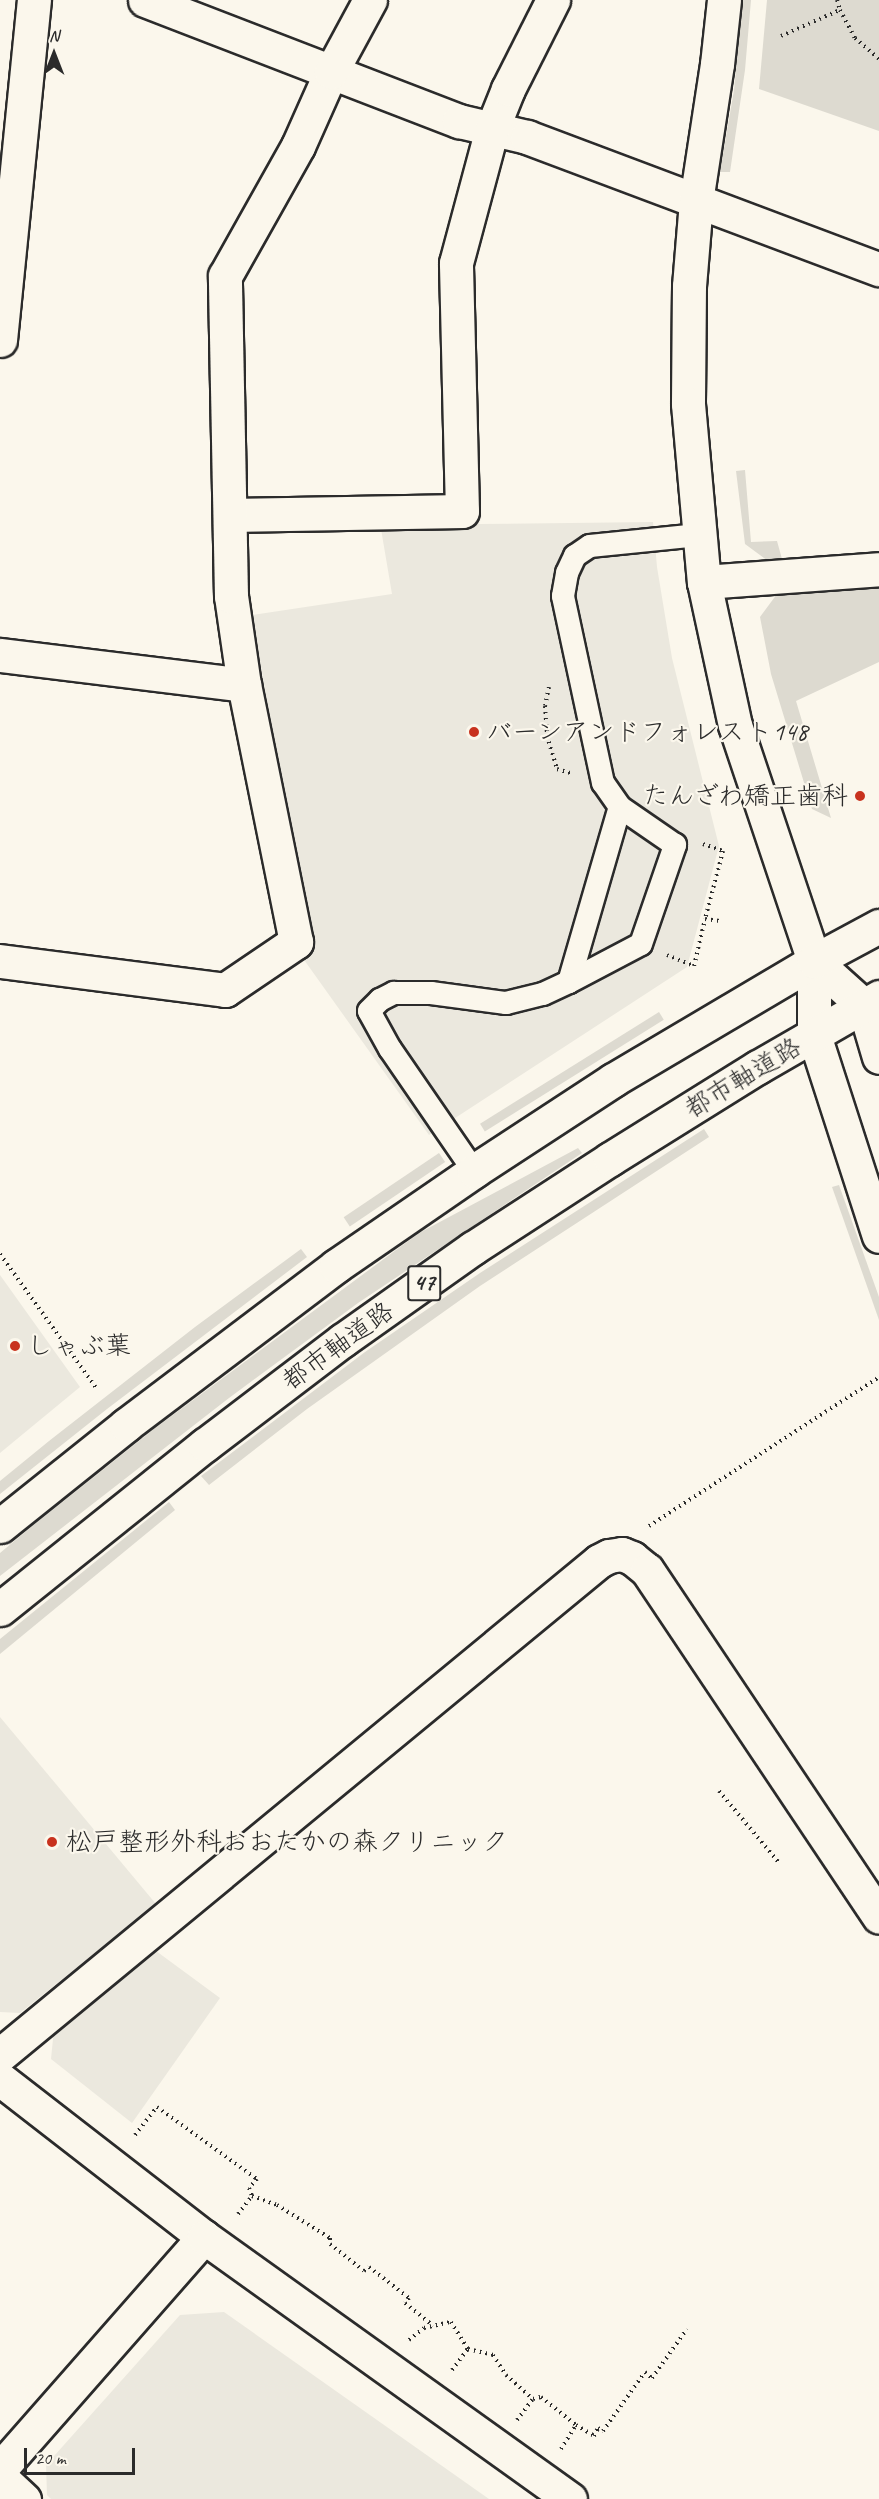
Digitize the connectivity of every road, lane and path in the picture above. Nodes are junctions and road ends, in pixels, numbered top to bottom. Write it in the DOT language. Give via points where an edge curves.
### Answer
graph roads {
  1 [pos="34,0"];
  2 [pos="145,0"];
  3 [pos="369,0"];
  4 [pos="553,0"];
  5 [pos="723,0"];
  6 [pos="837,0"];
  7 [pos="840,10"];
  8 [pos="781,36"];
  9 [pos="879,58"];
  10 [pos="331,72"];
  11 [pos="11,122"];
  12 [pos="492,129"];
  13 [pos="696,201"];
  14 [pos="879,269"];
  15 [pos="0,340"];
  16 [pos="231,515"];
  17 [pos="698,535"];
  18 [pos="879,569"];
  19 [pos="704,582"];
  20 [pos="0,655"];
  21 [pos="244,685"];
  22 [pos="620,807"];
  23 [pos="675,845"];
  24 [pos="705,919"];
  25 [pos="720,921"];
  26 [pos="879,926"];
  27 [pos="0,961"];
  28 [pos="814,961"];
  29 [pos="694,966"];
  30 [pos="569,982"];
  31 [pos="871,1002"];
  32 [pos="814,1035"];
  33 [pos="879,1057"];
  34 [pos="474,1171"];
  35 [pos="879,1236"];
  36 [pos="0,1254"];
  37 [pos="879,1377"];
  38 [pos="97,1389"];
  39 [pos="0,1526"];
  40 [pos="622,1554"];
  41 [pos="0,1609"];
  42 [pos="719,1791"];
  43 [pos="780,1864"];
  44 [pos="879,1917"];
  45 [pos="0,2055"];
  46 [pos="0,2079"];
  47 [pos="135,2135"];
  48 [pos="252,2196"];
  49 [pos="238,2214"];
  50 [pos="204,2237"];
  51 [pos="433,2326"];
  52 [pos="687,2329"];
  53 [pos="409,2340"];
  54 [pos="468,2349"];
  55 [pos="451,2372"];
  56 [pos="533,2399"];
  57 [pos="517,2420"];
  58 [pos="576,2425"];
  59 [pos="559,2452"];
  60 [pos="0,2469"];
  61 [pos="0,2478"];
  62 [pos="24,2499"];
  63 [pos="570,2499"];
  1 -- 11 [label="street"];
  2 -- 10 [label="street"];
  3 -- 10 [label="street"];
  4 -- 12 [label="street"];
  5 -- 13 [label="street"];
  6 -- 7 [label="path"];
  7 -- 8 [label="path"];
  7 -- 9 [label="path" via="855,38"];
  10 -- 12 [label="street" via="459,121"];
  10 -- 16 [label="street" via="298,146 225,276"];
  11 -- 15 [label="street"];
  12 -- 13 [label="street" via="527,137"];
  12 -- 16 [label="street" via="456,263 462,511"];
  13 -- 14 [label="street"];
  13 -- 17 [label="street" via="689,286 688,404"];
  16 -- 21 [label="street" via="231,596"];
  17 -- 19 [label="street"];
  17 -- 22 [label="lane" via="590,546 575,556 567,573 563,596 603,783"];
  18 -- 19 [label="street"];
  19 -- 28 [label="street" via="735,725"];
  20 -- 21 [label="street"];
  21 -- 27 [label="street" via="296,942 225,990"];
  22 -- 23 [label="lane"];
  22 -- 30 [label="lane"];
  23 -- 24 [label="path" via="686,839 723,851"];
  23 -- 30 [label="lane" via="641,944"];
  24 -- 25 [label="path"];
  24 -- 29 [label="path"];
  26 -- 28 [label="street, 47"];
  28 -- 31 [label="street"];
  28 -- 32 [label="street"];
  28 -- 34 [label="street, 47" via="613,1080"];
  30 -- 34 [label="lane" via="543,994 506,1003 431,993 394,993 369,1011 390,1049"];
  31 -- 32 [label="street, 都市軸道路 / 47"];
  31 -- 33 [label="street"];
  32 -- 35 [label="street"];
  32 -- 41 [label="street, 都市軸道路 / 47" via="473,1248 205,1445"];
  34 -- 39 [label="street, 47" via="336,1266"];
  36 -- 38 [label="path"];
  37 -- 40 [label="path" via="642,1530"];
  40 -- 44 [label="street" via="647,1570"];
  40 -- 45 [label="street" via="599,1561"];
  42 -- 43 [label="path"];
  46 -- 50 [label="street"];
  47 -- 48 [label="path" via="157,2107 257,2179 249,2188"];
  48 -- 49 [label="path"];
  48 -- 51 [label="path" via="277,2205 330,2238 330,2244 364,2271 369,2267 409,2298 405,2303"];
  50 -- 60 [label="street"];
  50 -- 63 [label="street"];
  51 -- 53 [label="path"];
  51 -- 54 [label="path" via="451,2322"];
  52 -- 58 [label="path" via="652,2378 645,2372 603,2432 598,2428 594,2436"];
  54 -- 55 [label="path"];
  54 -- 56 [label="path" via="493,2355 506,2376"];
  56 -- 57 [label="path"];
  56 -- 58 [label="path" via="541,2397"];
  58 -- 59 [label="path"];
  61 -- 62 [label="street"];
}
